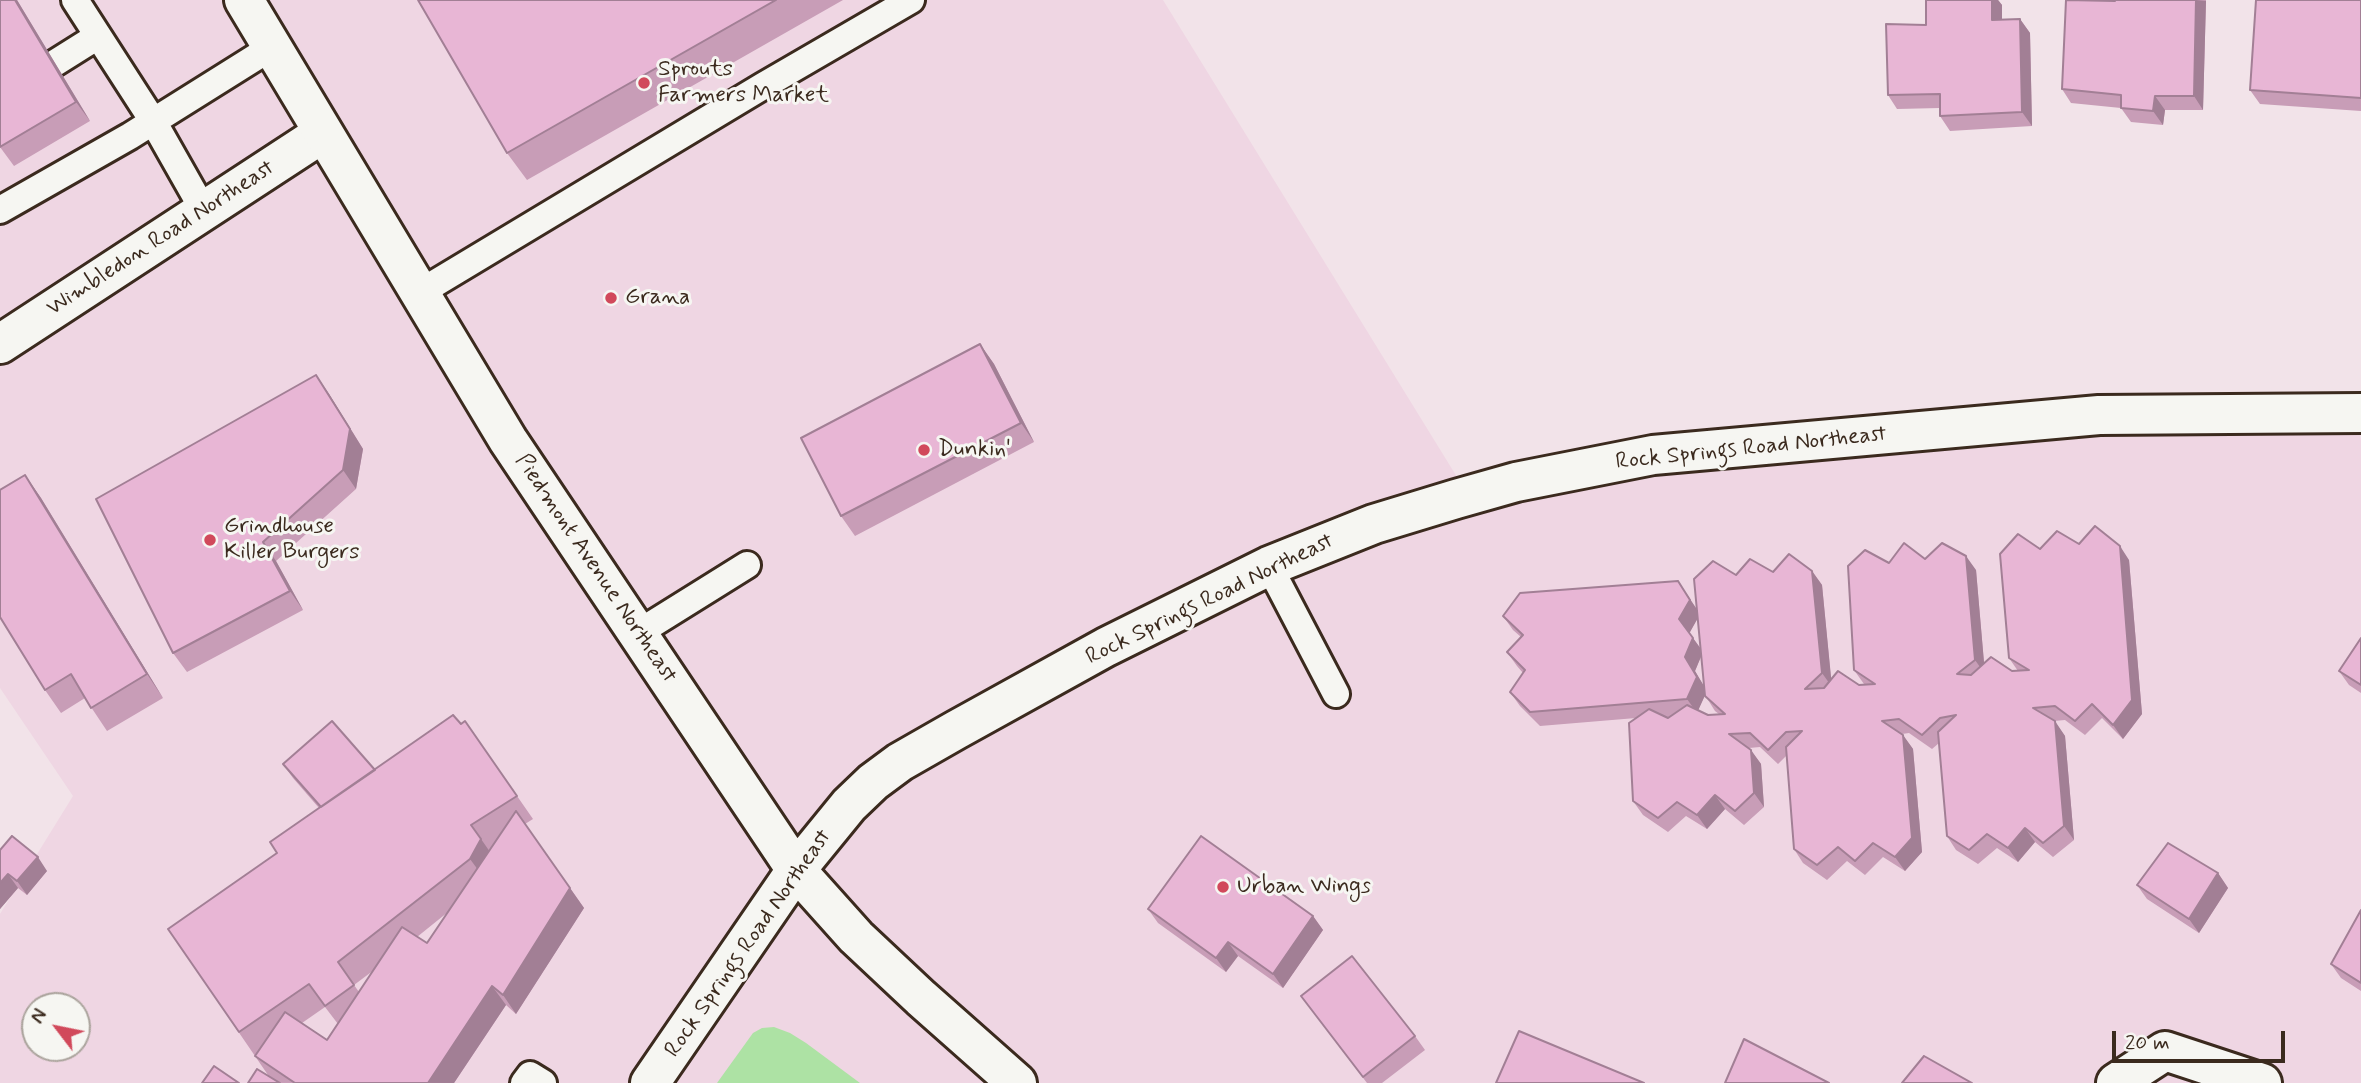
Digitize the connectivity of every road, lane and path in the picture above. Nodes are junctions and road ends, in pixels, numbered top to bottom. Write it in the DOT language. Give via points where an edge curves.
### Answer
graph roads {
  1 [pos="75,0"];
  2 [pos="244,0"];
  3 [pos="911,0"];
  4 [pos="98,36"];
  5 [pos="272,47"];
  6 [pos="55,64"];
  7 [pos="153,121"];
  8 [pos="323,133"];
  9 [pos="0,210"];
  10 [pos="204,211"];
  11 [pos="419,293"];
  12 [pos="0,344"];
  13 [pos="2361,412"];
  14 [pos="747,565"];
  15 [pos="1269,566"];
  16 [pos="638,633"];
  17 [pos="1336,694"];
  18 [pos="796,870"];
  19 [pos="524,1083"];
  20 [pos="543,1083"];
  21 [pos="650,1083"];
  22 [pos="1017,1083"];
  23 [pos="2116,1083"];
  24 [pos="2262,1083"];
  1 -- 4 [label="lane"];
  2 -- 5 [label="street, Piedmont Avenue Northeast"];
  3 -- 11 [label="lane"];
  4 -- 6 [label="lane"];
  4 -- 7 [label="lane"];
  5 -- 7 [label="lane"];
  5 -- 8 [label="street, Piedmont Avenue Northeast"];
  7 -- 9 [label="lane"];
  7 -- 10 [label="lane"];
  8 -- 10 [label="street, Wimbledon Road Northeast"];
  8 -- 11 [label="street, Piedmont Avenue Northeast"];
  10 -- 12 [label="street, Wimbledon Road Northeast"];
  11 -- 16 [label="street, Piedmont Avenue Northeast" via="508,440"];
  13 -- 15 [label="street, Rock Springs Road Northeast" via="2099,415 1653,455 1516,482 1374,524"];
  14 -- 16 [label="lane"];
  15 -- 17 [label="lane"];
  15 -- 18 [label="street, Rock Springs Road Northeast" via="1106,648 900,762 849,805"];
  16 -- 18 [label="street, Piedmont Avenue Northeast"];
  18 -- 21 [label="street, Rock Springs Road Northeast"];
  18 -- 22 [label="street, Piedmont Avenue Northeast" via="856,937"];
  19 -- 20 [label="lane" via="530,1075"];
  23 -- 24 [label="street" via="2165,1051"];
}
